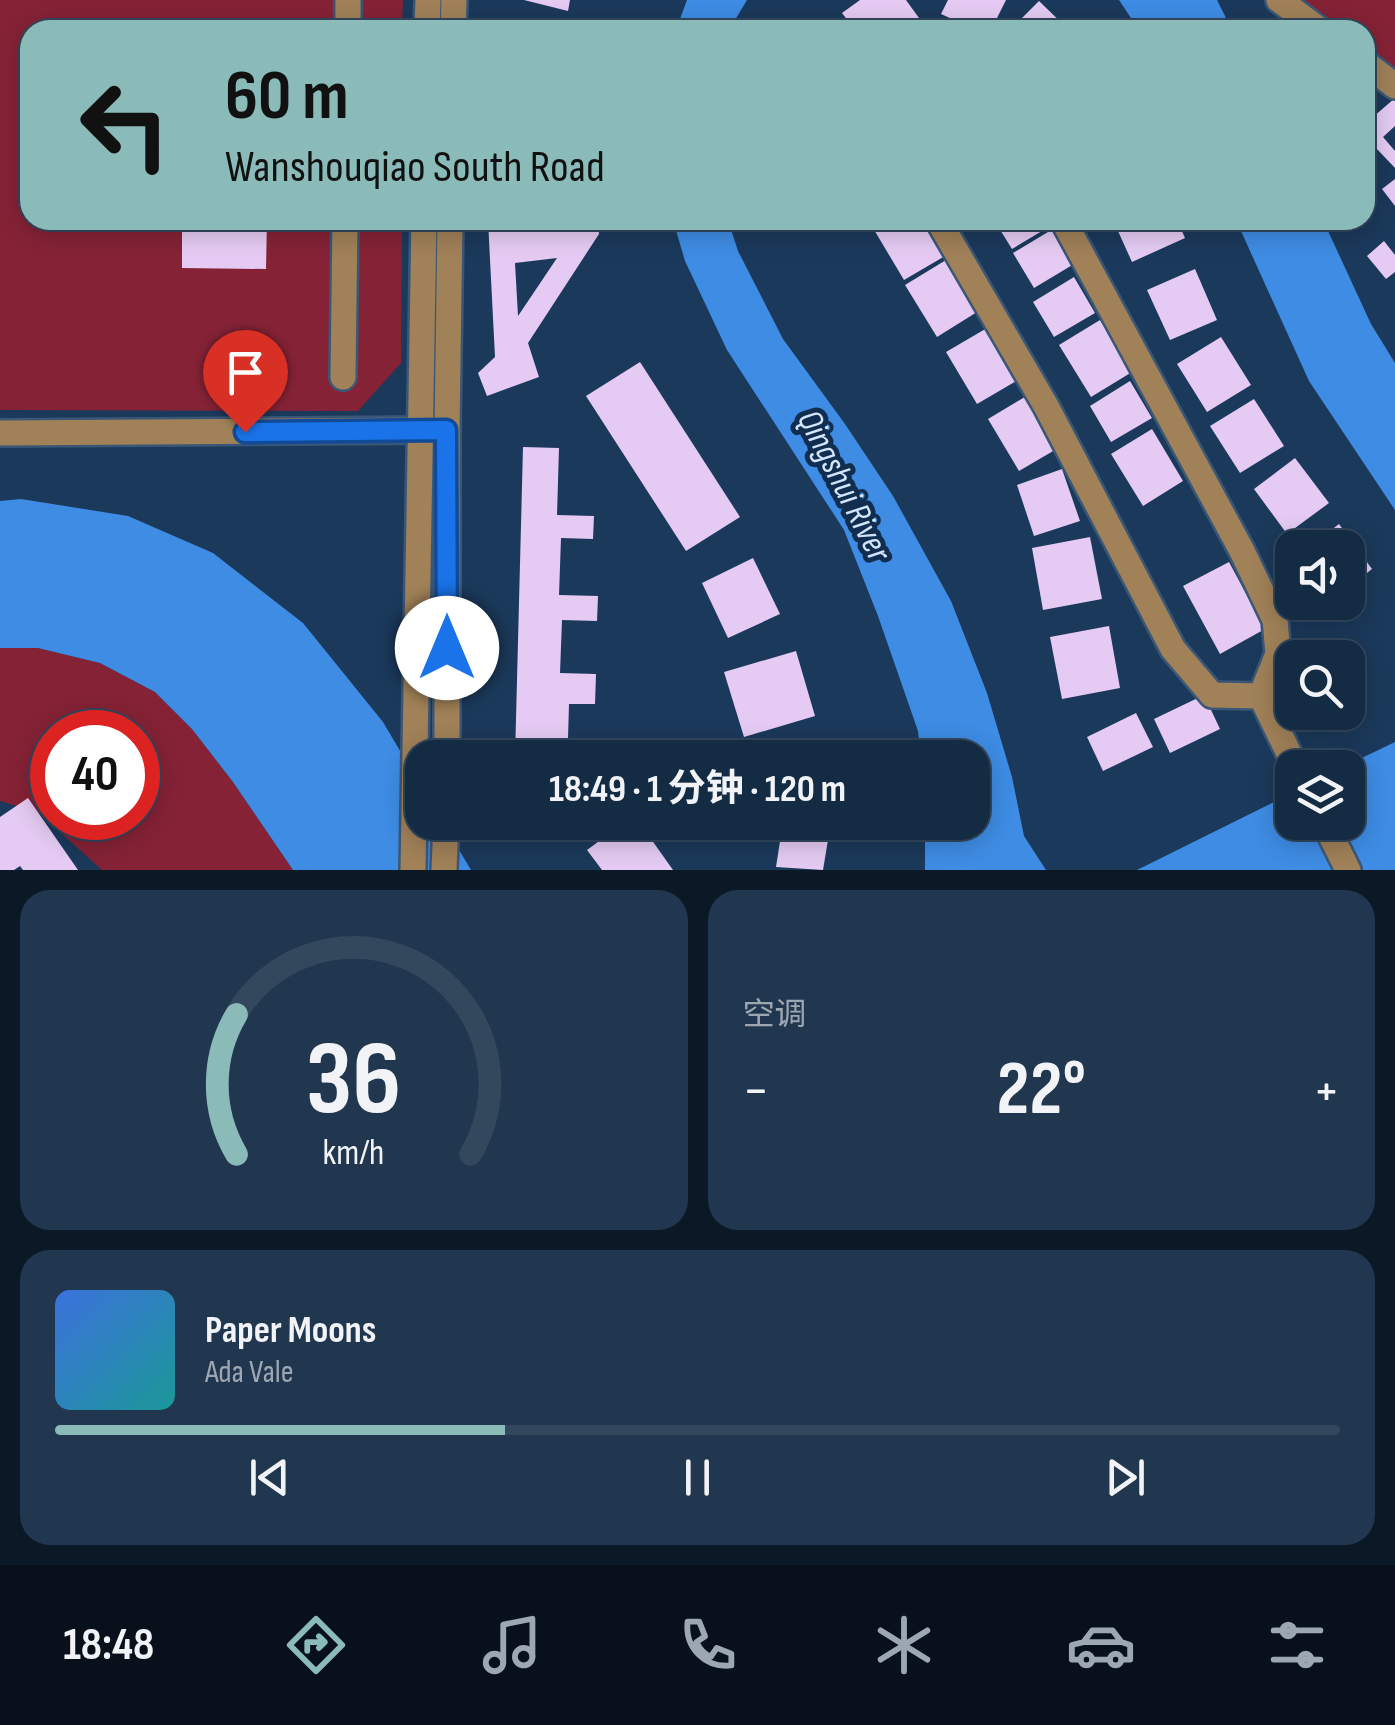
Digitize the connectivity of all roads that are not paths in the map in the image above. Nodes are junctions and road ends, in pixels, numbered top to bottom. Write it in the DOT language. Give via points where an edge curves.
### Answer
graph roads {
  1 [pos="1279,0"];
  2 [pos="1306,20"];
  3 [pos="1375,71"];
  4 [pos="1395,86"];
  5 [pos="345,230"];
  6 [pos="424,230"];
  7 [pos="449,230"];
  8 [pos="944,230"];
  9 [pos="1067,230"];
  10 [pos="343,377"];
  11 [pos="434,430"];
  12 [pos="0,432"];
  13 [pos="1261,696"];
  14 [pos="446,740"];
  15 [pos="1288,750"];
  16 [pos="445,840"];
  17 [pos="1333,840"];
  18 [pos="413,870"];
  19 [pos="444,870"];
  20 [pos="1348,870"];
  1 -- 2 [label="street"];
  3 -- 4 [label="street"];
  5 -- 10 [label="street"];
  6 -- 11 [label="street"];
  7 -- 11 [label="street"];
  8 -- 13 [label="street" via="1046,406 1173,649 1212,695"];
  9 -- 13 [label="street" via="1274,620 1278,654"];
  11 -- 12 [label="street"];
  11 -- 14 [label="street"];
  11 -- 18 [label="street"];
  13 -- 15 [label="street"];
  16 -- 19 [label="street"];
  17 -- 20 [label="street"];
}
